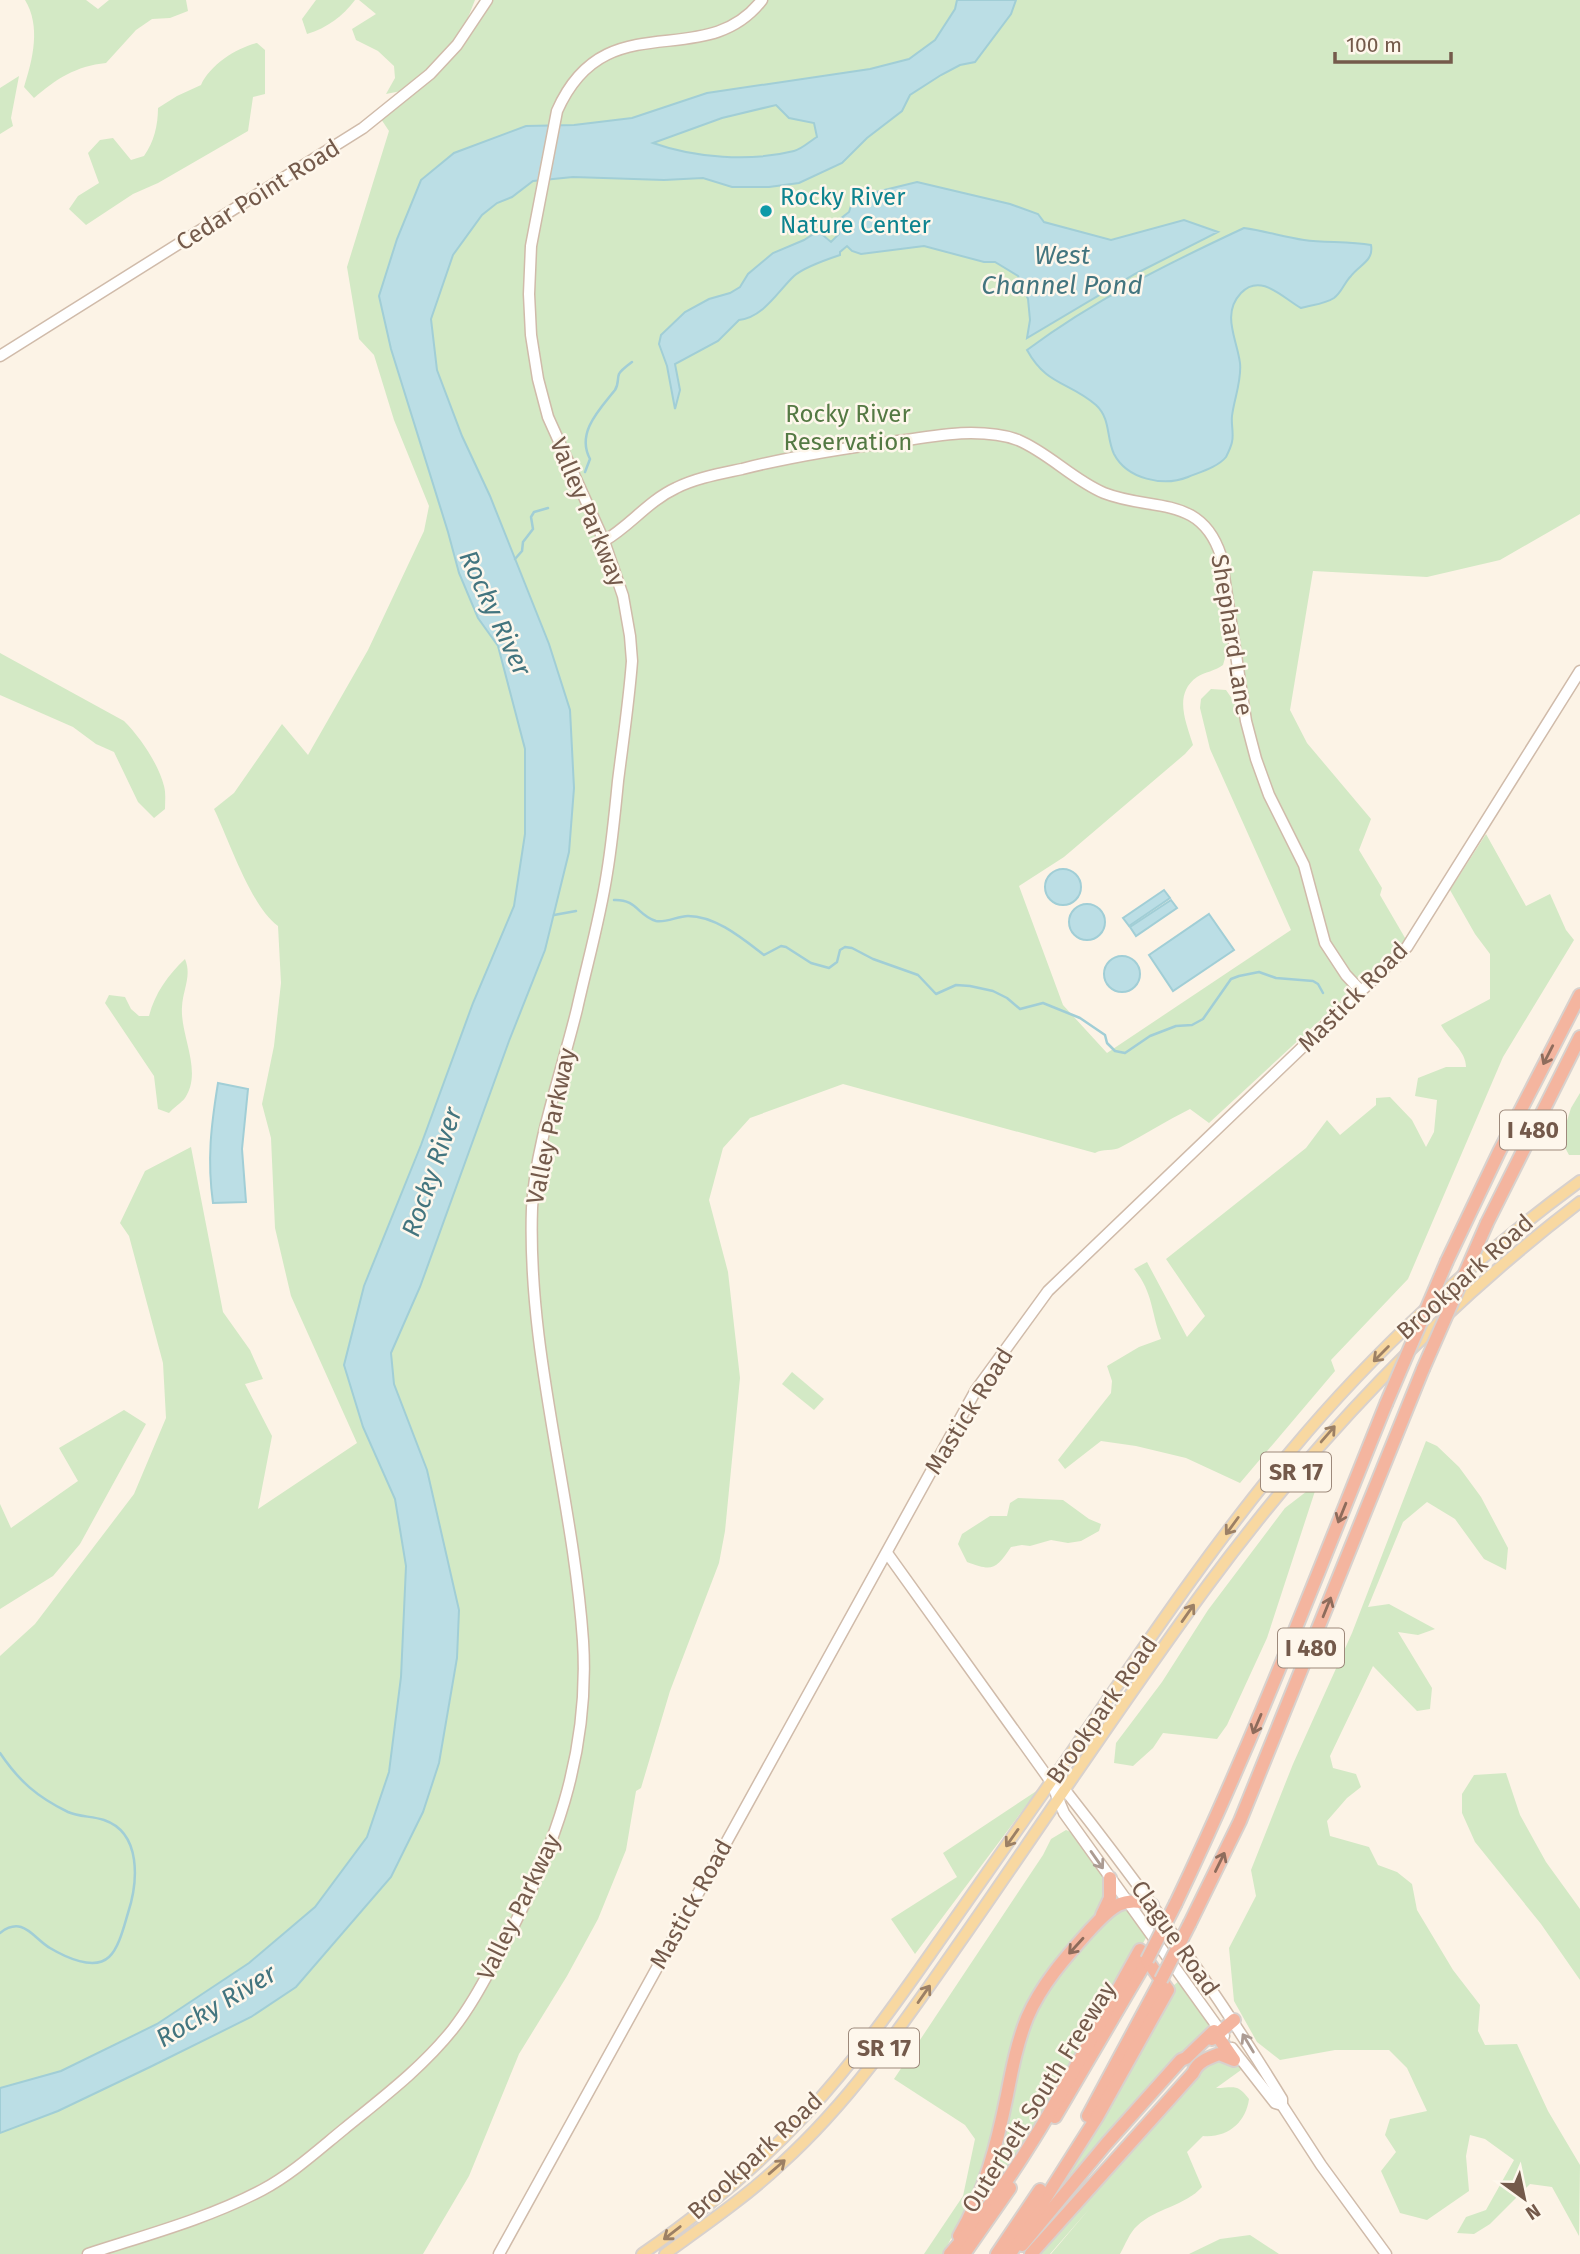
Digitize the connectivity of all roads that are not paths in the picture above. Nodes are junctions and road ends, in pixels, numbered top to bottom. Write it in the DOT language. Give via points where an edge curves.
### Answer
graph roads {
  1 [pos="487,0"];
  2 [pos="762,0"];
  3 [pos="0,356"];
  4 [pos="604,541"];
  5 [pos="1580,671"];
  6 [pos="1361,991"];
  7 [pos="1580,995"];
  8 [pos="1580,1037"];
  9 [pos="1580,1181"];
  10 [pos="1580,1202"];
  11 [pos="887,1553"];
  12 [pos="1051,1782"];
  13 [pos="1065,1790"];
  14 [pos="1058,1801"];
  15 [pos="1110,1878"];
  16 [pos="1127,1901"];
  17 [pos="1152,1905"];
  18 [pos="1098,1922"];
  19 [pos="1234,2020"];
  20 [pos="1218,2032"];
  21 [pos="1282,2105"];
  22 [pos="88,2254"];
  23 [pos="499,2254"];
  24 [pos="642,2254"];
  25 [pos="665,2254"];
  26 [pos="949,2254"];
  27 [pos="964,2254"];
  28 [pos="997,2254"];
  29 [pos="1014,2254"];
  30 [pos="1031,2254"];
  31 [pos="1386,2254"];
  1 -- 3 [label="street, Cedar Point Road" via="457,45 430,74 363,128"];
  2 -- 4 [label="street, Valley Parkway" via="726,29 622,47 600,57 571,85 554,122 531,246 531,335 548,417"];
  4 -- 6 [label="street, Shephard Lane" via="653,501 695,480 843,449 971,433 1018,440 1104,493 1193,515 1208,528 1221,556 1256,760 1304,865 1325,943"];
  4 -- 22 [label="street, Valley Parkway" via="623,596 630,636 630,689 607,873 533,1199 531,1269 583,1648 583,1696 573,1772 556,1831 538,1877 474,1998 431,2054 397,2085 287,2175 260,2191 200,2217"];
  5 -- 6 [label="street, Mastick Road" via="1407,947"];
  6 -- 11 [label="street, Mastick Road" via="1048,1291 976,1390"];
  7 -- 27 [label="highway, Outerbelt South Freeway / I 480, one-way, bridge" via="1447,1261 1271,1692 1176,1903 1063,2104"];
  28 -- 8 [label="highway, Outerbelt South Freeway / I 480, one-way, bridge" via="1085,2122 1190,1923 1256,1782 1487,1223"];
  9 -- 12 [label="main road, Brookpark Road / SR 17, one-way" via="1492,1251 1403,1332 1292,1449 1205,1563"];
  13 -- 10 [label="main road, Brookpark Road / SR 17, one-way" via="1208,1585 1313,1451 1466,1295"];
  11 -- 12 [label="street, Clague Road"];
  11 -- 23 [label="street, Mastick Road"];
  12 -- 13 [label="street, Clague Road"];
  12 -- 14 [label="street, Clague Road"];
  12 -- 24 [label="main road, Brookpark Road / SR 17, one-way" via="847,2067 746,2171"];
  13 -- 14 [label="main road, Brookpark Road / SR 17"];
  13 -- 17 [label="street, Clague Road"];
  14 -- 15 [label="street, Clague Road, one-way"];
  25 -- 14 [label="main road, Brookpark Road / SR 17, one-way" via="783,2162 842,2100 906,2020"];
  15 -- 16 [label="street, Clague Road"];
  15 -- 18 [label="highway" via="1110,1898"];
  16 -- 17 [label="highway"];
  16 -- 18 [label="highway"];
  16 -- 20 [label="street, Clague Road"];
  17 -- 19 [label="street, Clague Road"];
  18 -- 26 [label="highway, one-way" via="1050,1978 1028,2016 986,2179"];
  19 -- 20 [label="highway"];
  21 -- 19 [label="street, Clague Road, one-way"];
  20 -- 21 [label="street, Clague Road" via="1275,2103"];
  20 -- 29 [label="highway"];
  20 -- 30 [label="highway" via="1234,2060 1219,2054 1194,2069"];
  21 -- 31 [label="street, Clague Road"];
  26 -- 29 [label="highway" via="981,2217 1047,2115 1140,1950 1168,1990"];
}
